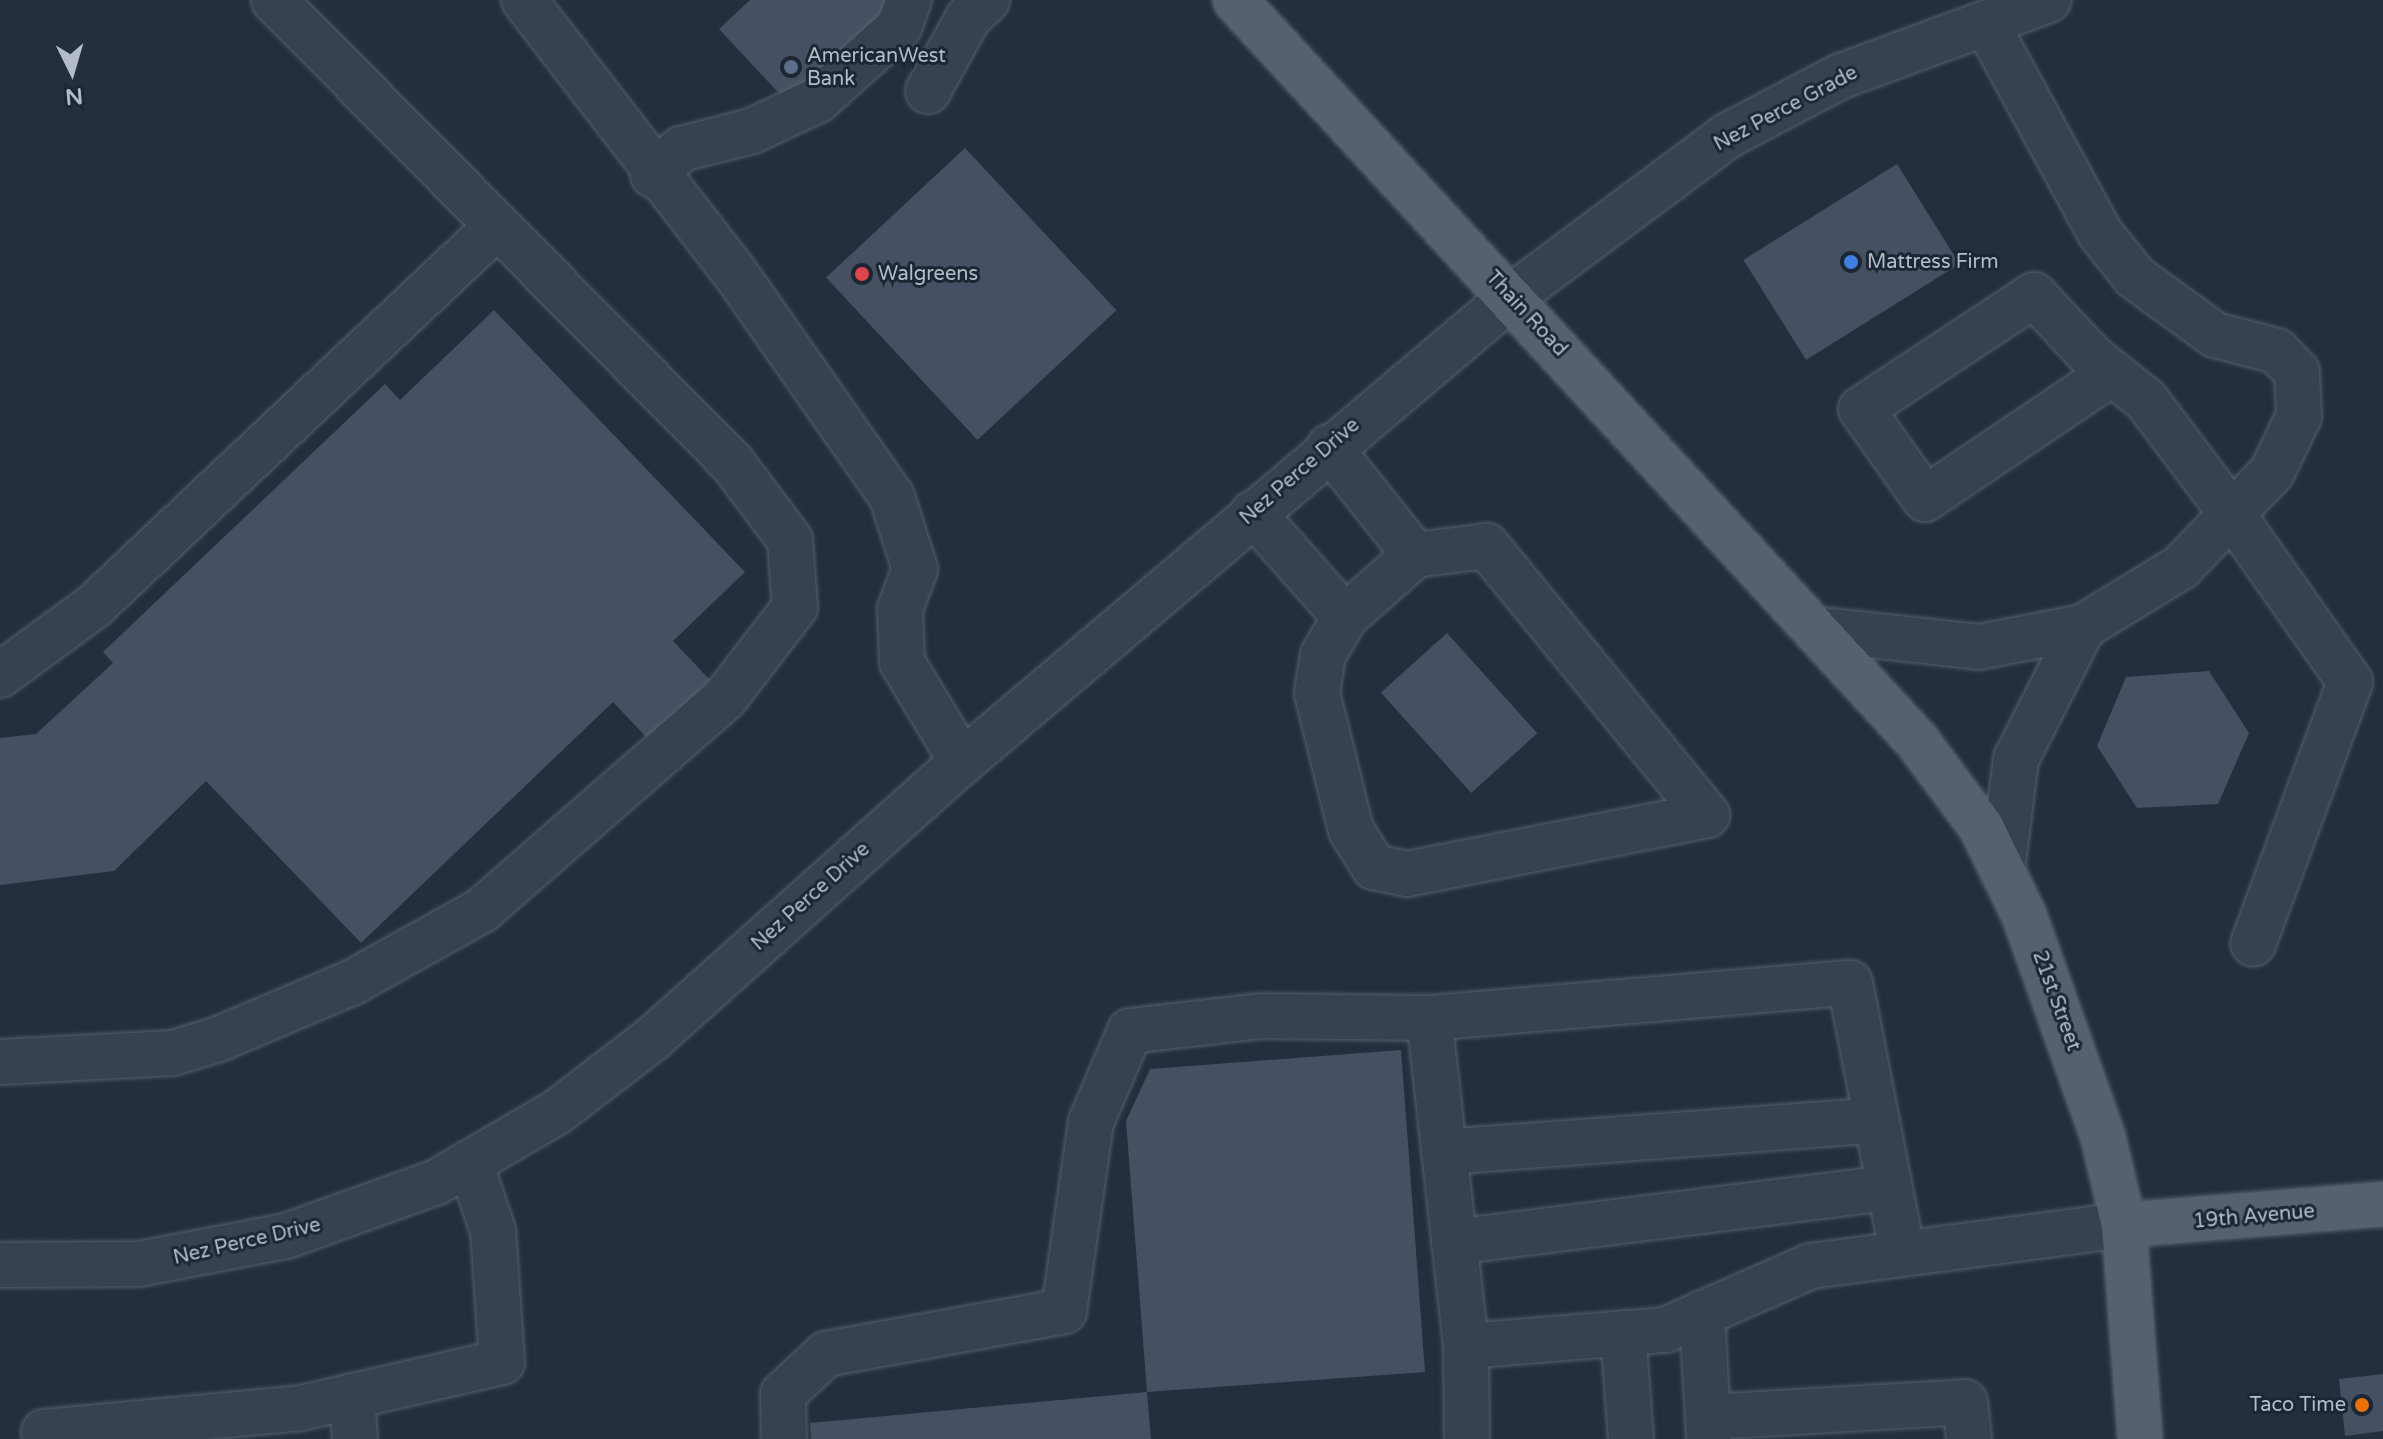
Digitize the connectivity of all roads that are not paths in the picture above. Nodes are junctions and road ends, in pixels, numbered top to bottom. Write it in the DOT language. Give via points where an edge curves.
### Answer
graph roads {
  1 [pos="274,0"];
  2 [pos="524,0"];
  3 [pos="909,0"];
  4 [pos="987,0"];
  5 [pos="1235,0"];
  6 [pos="2049,0"];
  7 [pos="1986,23"];
  8 [pos="928,91"];
  9 [pos="653,175"];
  10 [pos="494,229"];
  11 [pos="1511,297"];
  12 [pos="2112,373"];
  13 [pos="1329,447"];
  14 [pos="1253,513"];
  15 [pos="2232,514"];
  16 [pos="1415,555"];
  17 [pos="1345,617"];
  18 [pos="2083,627"];
  19 [pos="1814,629"];
  20 [pos="0,675"];
  21 [pos="962,762"];
  22 [pos="2002,871"];
  23 [pos="2253,944"];
  24 [pos="1429,1018"];
  25 [pos="0,1062"];
  26 [pos="1877,1120"];
  27 [pos="1444,1152"];
  28 [pos="470,1163"];
  29 [pos="1890,1188"];
  30 [pos="2383,1204"];
  31 [pos="2124,1225"];
  32 [pos="1454,1242"];
  33 [pos="1902,1251"];
  34 [pos="0,1265"];
  35 [pos="1702,1313"];
  36 [pos="1623,1333"];
  37 [pos="1466,1346"];
  38 [pos="352,1396"];
  39 [pos="249,1426"];
  40 [pos="1709,1428"];
  41 [pos="139,1432"];
  42 [pos="45,1439"];
  43 [pos="355,1439"];
  44 [pos="784,1439"];
  45 [pos="1467,1439"];
  46 [pos="1631,1439"];
  47 [pos="1969,1439"];
  48 [pos="2140,1439"];
  1 -- 10 [label="street"];
  2 -- 9 [label="street"];
  3 -- 9 [label="street" via="899,27 818,100 752,131 681,149"];
  4 -- 8 [label="street" via="968,18"];
  5 -- 11 [label="main road, Thain Road"];
  6 -- 7 [label="street, Nez Perce Grade"];
  7 -- 11 [label="street, Nez Perce Grade" via="1841,76 1727,136"];
  7 -- 15 [label="street" via="2100,233 2135,277 2215,335 2277,351 2297,372 2299,416 2272,472"];
  9 -- 21 [label="street" via="735,273 892,497 915,569 900,609 902,662"];
  10 -- 20 [label="street" via="93,607"];
  10 -- 25 [label="street" via="733,464 783,530 797,574 795,607 775,641 725,698 482,910 351,983 173,1053"];
  11 -- 13 [label="street, Nez Perce Drive"];
  11 -- 19 [label="main road, Thain Road"];
  12 -- 12 [label="street" via="2034,295 1861,409 1925,499"];
  12 -- 15 [label="street" via="2146,400"];
  13 -- 14 [label="street, Nez Perce Drive"];
  13 -- 16 [label="street"];
  14 -- 17 [label="street"];
  14 -- 21 [label="street, Nez Perce Drive"];
  15 -- 18 [label="street" via="2181,567"];
  15 -- 23 [label="street" via="2350,682"];
  16 -- 17 [label="street"];
  16 -- 17 [label="street" via="1487,546 1707,815 1407,874 1374,867 1351,830 1317,693 1323,655"];
  18 -- 19 [label="street" via="1979,647"];
  18 -- 22 [label="street" via="2016,759"];
  19 -- 22 [label="main road, 21st Street" via="1917,741 1981,827"];
  21 -- 28 [label="street, Nez Perce Drive" via="652,1039 557,1112"];
  22 -- 31 [label="main road, 21st Street" via="2071,1039"];
  24 -- 26 [label="street" via="1850,983"];
  24 -- 27 [label="street"];
  24 -- 44 [label="street" via="1262,1016 1130,1031 1091,1122 1064,1311 826,1354 783,1394"];
  26 -- 27 [label="street"];
  26 -- 29 [label="street"];
  27 -- 32 [label="street"];
  28 -- 34 [label="street, Nez Perce Drive" via="370,1211 215,1253 69,1268"];
  28 -- 38 [label="street" via="493,1231 502,1362"];
  29 -- 32 [label="street"];
  29 -- 33 [label="street"];
  30 -- 31 [label="main road, 19th Avenue"];
  31 -- 33 [label="street"];
  31 -- 48 [label="main road, 21st Street"];
  32 -- 37 [label="street"];
  33 -- 35 [label="street" via="1811,1266"];
  35 -- 36 [label="street" via="1665,1330"];
  35 -- 40 [label="street"];
  36 -- 37 [label="street"];
  36 -- 46 [label="street"];
  37 -- 45 [label="street"];
  38 -- 39 [label="street"];
  38 -- 43 [label="street"];
  39 -- 41 [label="street"];
  40 -- 47 [label="street" via="1965,1402"];
  41 -- 42 [label="street" via="44,1432"];
}
